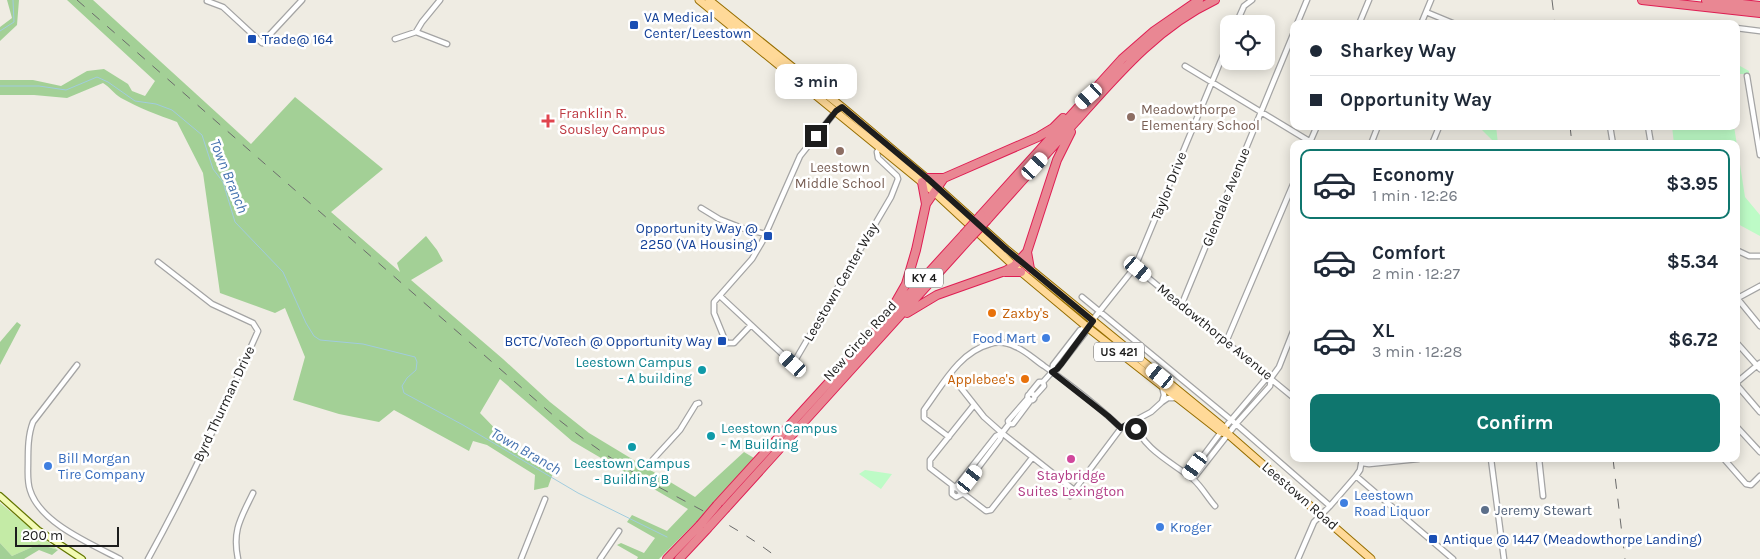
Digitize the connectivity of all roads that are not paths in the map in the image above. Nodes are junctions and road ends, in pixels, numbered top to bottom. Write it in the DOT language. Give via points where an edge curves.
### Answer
graph roads {
  1 [pos="302,0"];
  2 [pos="440,0"];
  3 [pos="699,0"];
  4 [pos="709,0"];
  5 [pos="1199,0"];
  6 [pos="1214,0"];
  7 [pos="1252,0"];
  8 [pos="1307,0"];
  9 [pos="1369,0"];
  10 [pos="1431,0"];
  11 [pos="1642,0"];
  12 [pos="1706,0"];
  13 [pos="206,1"];
  14 [pos="1760,6"];
  15 [pos="1426,12"];
  16 [pos="1760,13"];
  17 [pos="1240,15"];
  18 [pos="724,16"];
  19 [pos="1299,20"];
  20 [pos="1361,20"];
  21 [pos="1423,20"];
  22 [pos="1445,20"];
  23 [pos="1740,28"];
  24 [pos="1760,31"];
  25 [pos="416,32"];
  26 [pos="395,39"];
  27 [pos="1290,42"];
  28 [pos="447,44"];
  29 [pos="1220,62"];
  30 [pos="1185,66"];
  31 [pos="1747,76"];
  32 [pos="1212,82"];
  33 [pos="1093,97"];
  34 [pos="839,109"];
  35 [pos="1261,111"];
  36 [pos="1290,130"];
  37 [pos="1291,130"];
  38 [pos="1759,136"];
  39 [pos="1306,140"];
  40 [pos="882,145"];
  41 [pos="1760,155"];
  42 [pos="944,178"];
  43 [pos="924,180"];
  44 [pos="935,190"];
  45 [pos="1290,191"];
  46 [pos="926,204"];
  47 [pos="701,208"];
  48 [pos="766,234"];
  49 [pos="967,236"];
  50 [pos="1027,252"];
  51 [pos="1740,252"];
  52 [pos="1760,256"];
  53 [pos="158,262"];
  54 [pos="1016,263"];
  55 [pos="1135,267"];
  56 [pos="1030,268"];
  57 [pos="1022,272"];
  58 [pos="1000,273"];
  59 [pos="1760,286"];
  60 [pos="720,296"];
  61 [pos="1740,296"];
  62 [pos="1082,297"];
  63 [pos="1740,302"];
  64 [pos="1181,306"];
  65 [pos="1101,312"];
  66 [pos="895,321"];
  67 [pos="883,323"];
  68 [pos="1090,324"];
  69 [pos="751,325"];
  70 [pos="1760,326"];
  71 [pos="1290,338"];
  72 [pos="1226,342"];
  73 [pos="1740,346"];
  74 [pos="77,365"];
  75 [pos="1759,366"];
  76 [pos="1052,372"];
  77 [pos="950,374"];
  78 [pos="1271,378"];
  79 [pos="1740,381"];
  80 [pos="1161,384"];
  81 [pos="1740,389"];
  82 [pos="1290,395"];
  83 [pos="1180,398"];
  84 [pos="1162,402"];
  85 [pos="699,403"];
  86 [pos="974,405"];
  87 [pos="1760,412"];
  88 [pos="1231,419"];
  89 [pos="1133,421"];
  90 [pos="1236,424"];
  91 [pos="1121,428"];
  92 [pos="1740,430"];
  93 [pos="1224,431"];
  94 [pos="1002,433"];
  95 [pos="949,437"];
  96 [pos="1760,452"];
  97 [pos="1032,458"];
  98 [pos="1361,462"];
  99 [pos="1365,462"];
  100 [pos="1389,462"];
  101 [pos="1491,462"];
  102 [pos="1539,462"];
  103 [pos="1727,462"];
  104 [pos="647,466"];
  105 [pos="1188,476"];
  106 [pos="1356,476"];
  107 [pos="1760,476"];
  108 [pos="1193,479"];
  109 [pos="954,487"];
  110 [pos="1074,490"];
  111 [pos="253,493"];
  112 [pos="961,493"];
  113 [pos="0,496"];
  114 [pos="1070,496"];
  115 [pos="1544,496"];
  116 [pos="545,498"];
  117 [pos="1215,506"];
  118 [pos="1330,506"];
  119 [pos="1320,514"];
  120 [pos="703,527"];
  121 [pos="619,531"];
  122 [pos="82,559"];
  123 [pos="120,559"];
  124 [pos="148,559"];
  125 [pos="238,559"];
  126 [pos="521,559"];
  127 [pos="600,559"];
  128 [pos="667,559"];
  129 [pos="679,559"];
  130 [pos="1298,559"];
  131 [pos="1371,559"];
  132 [pos="1453,559"];
  133 [pos="1504,559"];
  1 -- 13 [label="street" via="262,43 223,7"];
  2 -- 25 [label="street"];
  3 -- 18 [label="main road, Leestown Road"];
  4 -- 18 [label="main road, Leestown Road"];
  5 -- 33 [label="highway, New Circle Road / KY 4" via="1144,39 1122,60"];
  6 -- 33 [label="highway, New Circle Road / KY 4" via="1174,24 1146,46"];
  7 -- 17 [label="street"];
  8 -- 19 [label="street"];
  9 -- 20 [label="street"];
  10 -- 15 [label="street"];
  11 -- 16 [label="highway"];
  12 -- 14 [label="highway"];
  15 -- 21 [label="street"];
  15 -- 22 [label="street"];
  18 -- 34 [label="main road, Leestown Road / US 421"];
  23 -- 24 [label="street"];
  25 -- 26 [label="street"];
  25 -- 28 [label="street"];
  27 -- 35 [label="street, Glendale Avenue"];
  29 -- 32 [label="street, Taylor Drive"];
  30 -- 32 [label="street"];
  31 -- 38 [label="street"];
  32 -- 35 [label="street"];
  32 -- 55 [label="street, Taylor Drive"];
  33 -- 42 [label="highway" via="1046,132"];
  33 -- 49 [label="highway, New Circle Road / KY 4, bridge"];
  33 -- 50 [label="highway" via="1060,153"];
  34 -- 40 [label="main road, Leestown Road / US 421"];
  34 -- 48 [label="street" via="800,156"];
  35 -- 36 [label="street"];
  35 -- 64 [label="street, Glendale Avenue"];
  37 -- 39 [label="street"];
  38 -- 41 [label="street"];
  40 -- 43 [label="main road, Leestown Road / US 421"];
  40 -- 69 [label="street, Leestown Center Way" via="877,152 878,158 898,179 891,197 793,364"];
  42 -- 43 [label="highway"];
  42 -- 44 [label="highway"];
  43 -- 44 [label="main road, Leestown Road / US 421"];
  43 -- 46 [label="highway"];
  44 -- 46 [label="highway"];
  44 -- 54 [label="main road, Leestown Road / US 421"];
  45 -- 72 [label="street"];
  46 -- 67 [label="highway" via="906,284"];
  47 -- 48 [label="street" via="719,219"];
  48 -- 60 [label="street" via="752,259"];
  49 -- 66 [label="highway, New Circle Road / KY 4"];
  49 -- 67 [label="highway, New Circle Road / KY 4"];
  50 -- 54 [label="highway"];
  50 -- 56 [label="highway"];
  51 -- 52 [label="street"];
  53 -- 124 [label="street, Byrd Thurman Drive" via="212,304 253,323 258,331 176,508"];
  54 -- 56 [label="main road, Leestown Road / US 421"];
  54 -- 57 [label="main road, Leestown Road / US 421"];
  54 -- 58 [label="highway"];
  55 -- 64 [label="street, Meadowthorpe Avenue"];
  55 -- 65 [label="street, Taylor Drive"];
  56 -- 68 [label="main road, Leestown Road / US 421"];
  57 -- 58 [label="highway"];
  57 -- 68 [label="main road, Leestown Road / US 421"];
  58 -- 66 [label="highway" via="937,295"];
  59 -- 61 [label="street"];
  60 -- 69 [label="street, Leestown Center Way"];
  60 -- 69 [label="street" via="714,302 714,313 727,343 734,343"];
  62 -- 65 [label="street"];
  63 -- 70 [label="street"];
  64 -- 72 [label="street, Meadowthorpe Avenue"];
  65 -- 68 [label="street, Taylor Drive"];
  65 -- 88 [label="street"];
  66 -- 120 [label="highway, New Circle Road / KY 4, bridge" via="726,508"];
  67 -- 120 [label="highway, New Circle Road / KY 4, bridge" via="717,505"];
  68 -- 76 [label="street, Taylor Drive"];
  68 -- 80 [label="main road, Leestown Road / US 421"];
  68 -- 93 [label="main road, Leestown Road / US 421"];
  71 -- 78 [label="street"];
  72 -- 78 [label="street, Meadowthorpe Avenue"];
  73 -- 75 [label="street"];
  74 -- 123 [label="street" via="34,422 29,438 28,482 38,506 53,520 70,533"];
  75 -- 79 [label="street"];
  76 -- 77 [label="street" via="1018,347 1003,342 978,350 958,363"];
  76 -- 91 [label="street"];
  76 -- 94 [label="street, Taylor Drive" via="1043,382 1044,386 1008,421"];
  77 -- 86 [label="street"];
  77 -- 95 [label="street" via="923,413 924,418"];
  78 -- 82 [label="street, Meadowthorpe Avenue"];
  78 -- 88 [label="street" via="1265,380"];
  78 -- 90 [label="street" via="1270,386"];
  80 -- 83 [label="main road, Leestown Road / US 421"];
  80 -- 84 [label="street"];
  81 -- 87 [label="street"];
  83 -- 84 [label="street" via="1168,398"];
  83 -- 93 [label="main road, Leestown Road / US 421"];
  84 -- 89 [label="street" via="1152,412"];
  85 -- 104 [label="street" via="680,430"];
  86 -- 94 [label="street"];
  86 -- 95 [label="street"];
  88 -- 90 [label="street"];
  88 -- 93 [label="street"];
  89 -- 91 [label="street"];
  89 -- 105 [label="street" via="1151,449"];
  90 -- 93 [label="street"];
  90 -- 118 [label="street"];
  91 -- 110 [label="street"];
  92 -- 96 [label="street"];
  93 -- 105 [label="street"];
  93 -- 108 [label="street"];
  93 -- 119 [label="main road, Leestown Road / US 421"];
  94 -- 97 [label="street"];
  94 -- 109 [label="street"];
  94 -- 112 [label="street"];
  95 -- 109 [label="street" via="930,460 930,468"];
  97 -- 110 [label="street"];
  97 -- 112 [label="street" via="991,510 984,511"];
  98 -- 106 [label="street"];
  99 -- 100 [label="street"];
  101 -- 133 [label="street"];
  102 -- 115 [label="street"];
  103 -- 107 [label="street" via="1746,484 1751,485"];
  105 -- 108 [label="street"];
  106 -- 118 [label="street"];
  106 -- 132 [label="street"];
  108 -- 117 [label="street"];
  109 -- 112 [label="street" via="952,494 956,497"];
  110 -- 114 [label="street"];
  111 -- 125 [label="street" via="236,531"];
  113 -- 122 [label="main road" via="38,530"];
  116 -- 126 [label="street"];
  118 -- 119 [label="street"];
  119 -- 130 [label="street" via="1309,530"];
  119 -- 131 [label="main road, Leestown Road / US 421"];
  120 -- 128 [label="highway, New Circle Road / KY 4"];
  120 -- 129 [label="highway, New Circle Road / KY 4"];
  121 -- 127 [label="street"];
}
